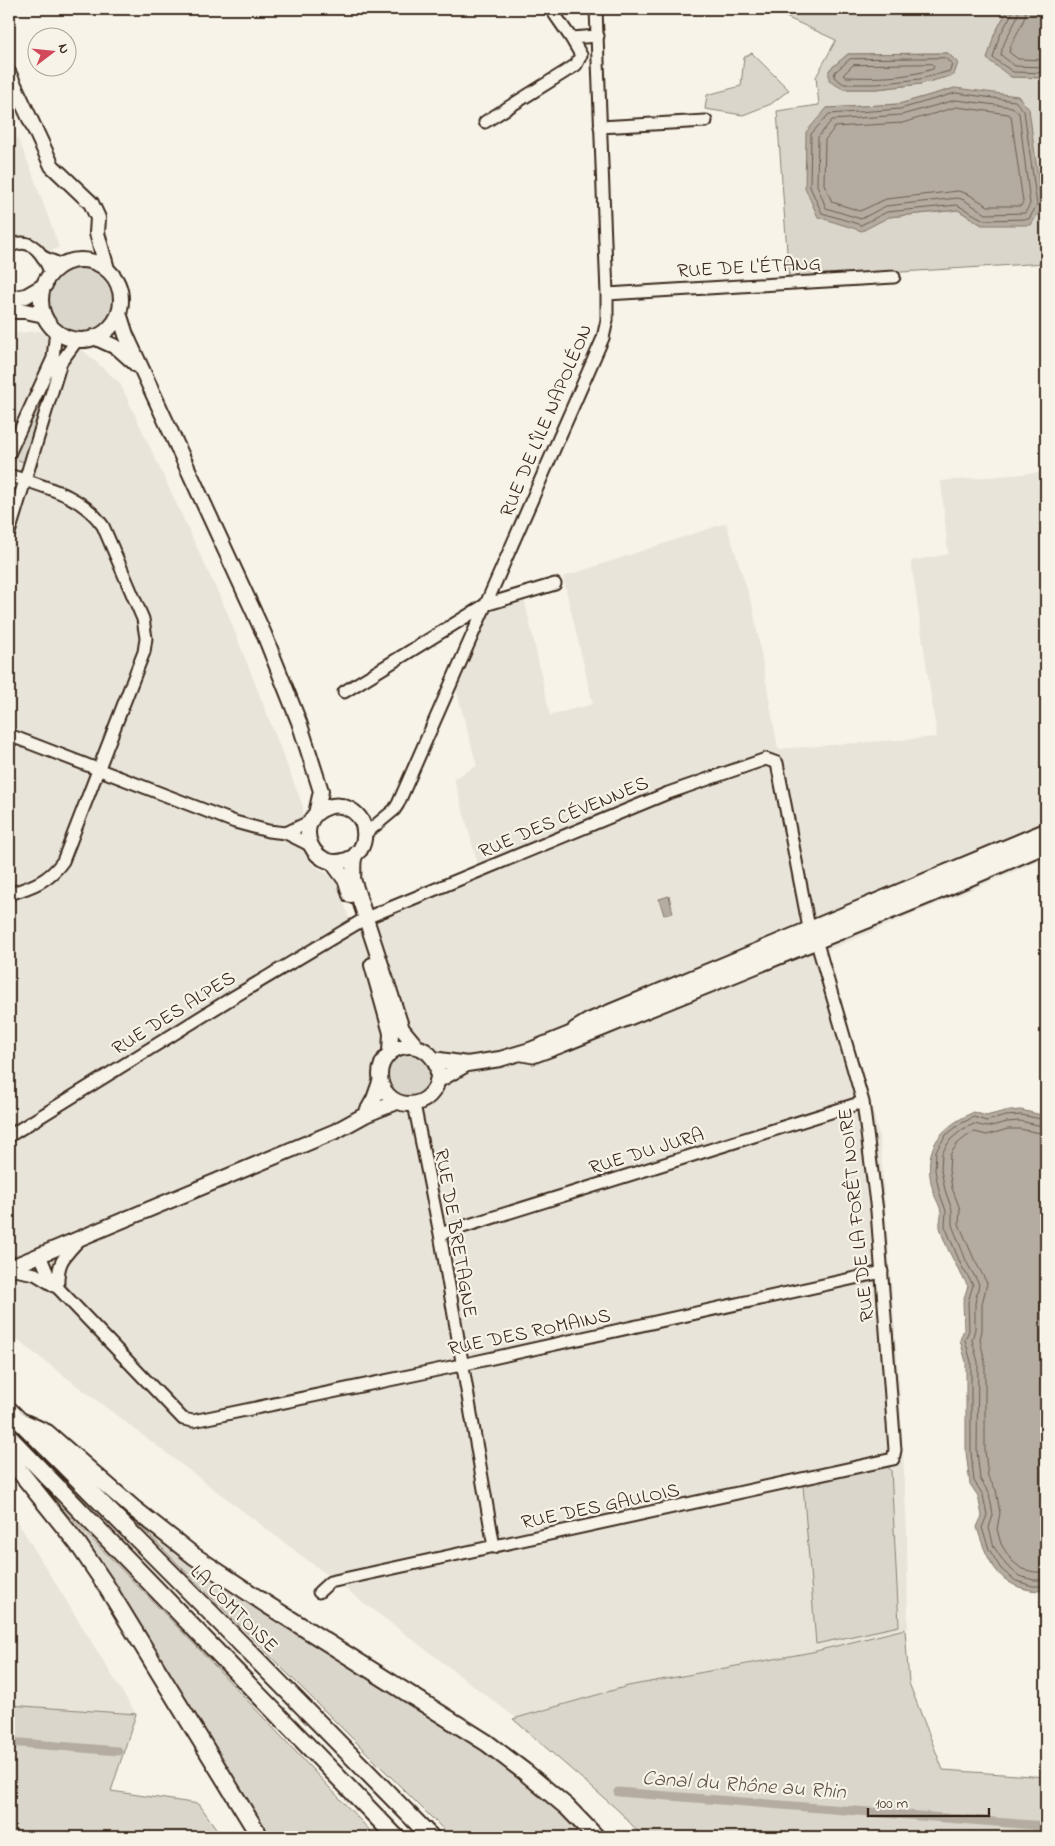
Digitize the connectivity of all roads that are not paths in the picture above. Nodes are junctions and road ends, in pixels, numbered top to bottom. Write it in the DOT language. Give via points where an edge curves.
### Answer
graph roads {
  1 [pos="551,9"];
  2 [pos="596,9"];
  3 [pos="598,36"];
  4 [pos="572,38"];
  5 [pos="9,74"];
  6 [pos="706,121"];
  7 [pos="485,122"];
  8 [pos="600,127"];
  9 [pos="97,233"];
  10 [pos="9,247"];
  11 [pos="44,258"];
  12 [pos="85,260"];
  13 [pos="62,265"];
  14 [pos="107,269"];
  15 [pos="894,277"];
  16 [pos="48,280"];
  17 [pos="607,294"];
  18 [pos="9,298"];
  19 [pos="9,312"];
  20 [pos="119,313"];
  21 [pos="44,315"];
  22 [pos="56,330"];
  23 [pos="94,338"];
  24 [pos="78,339"];
  25 [pos="141,370"];
  26 [pos="9,454"];
  27 [pos="9,475"];
  28 [pos="25,481"];
  29 [pos="9,532"];
  30 [pos="555,584"];
  31 [pos="485,605"];
  32 [pos="344,692"];
  33 [pos="9,736"];
  34 [pos="100,770"];
  35 [pos="322,791"];
  36 [pos="341,806"];
  37 [pos="386,816"];
  38 [pos="314,817"];
  39 [pos="360,818"];
  40 [pos="1046,829"];
  41 [pos="286,833"];
  42 [pos="365,834"];
  43 [pos="1046,839"];
  44 [pos="310,845"];
  45 [pos="1046,847"];
  46 [pos="355,856"];
  47 [pos="332,862"];
  48 [pos="9,894"];
  49 [pos="363,920"];
  50 [pos="809,928"];
  51 [pos="817,943"];
  52 [pos="568,1035"];
  53 [pos="416,1046"];
  54 [pos="390,1052"];
  55 [pos="517,1054"];
  56 [pos="433,1058"];
  57 [pos="467,1064"];
  58 [pos="437,1081"];
  59 [pos="380,1082"];
  60 [pos="397,1102"];
  61 [pos="863,1102"];
  62 [pos="414,1104"];
  63 [pos="364,1115"];
  64 [pos="9,1136"];
  65 [pos="440,1234"];
  66 [pos="81,1238"];
  67 [pos="40,1255"];
  68 [pos="9,1269"];
  69 [pos="882,1272"];
  70 [pos="55,1286"];
  71 [pos="462,1365"];
  72 [pos="13,1415"];
  73 [pos="9,1437"];
  74 [pos="9,1458"];
  75 [pos="893,1459"];
  76 [pos="494,1547"];
  77 [pos="319,1592"];
  78 [pos="260,1837"];
  79 [pos="396,1837"];
  80 [pos="431,1837"];
  81 [pos="596,1837"];
  1 -- 4 [label="street"];
  2 -- 3 [label="street, RUE DE L'ÎLE NAPOLÉON"];
  3 -- 4 [label="street"];
  3 -- 8 [label="street, RUE DE L'ÎLE NAPOLÉON"];
  4 -- 7 [label="street" via="581,55 576,65"];
  5 -- 9 [label="main road" via="52,166 91,203 98,218"];
  6 -- 8 [label="street"];
  8 -- 17 [label="street, RUE DE L'ÎLE NAPOLÉON"];
  9 -- 12 [label="main road"];
  9 -- 14 [label="main road"];
  10 -- 11 [label="street" via="22,243 30,245"];
  11 -- 13 [label="street"];
  11 -- 16 [label="street"];
  12 -- 13 [label="main road"];
  12 -- 14 [label="main road"];
  13 -- 16 [label="main road"];
  14 -- 20 [label="main road" via="120,288"];
  15 -- 17 [label="street, RUE DE L'ÉTANG"];
  16 -- 18 [label="main road" via="26,296"];
  16 -- 21 [label="main road" via="42,301"];
  17 -- 31 [label="street, RUE DE L'ÎLE NAPOLÉON" via="603,338"];
  19 -- 21 [label="main road"];
  20 -- 23 [label="main road" via="110,328"];
  20 -- 25 [label="main road"];
  21 -- 22 [label="main road"];
  22 -- 24 [label="main road"];
  22 -- 26 [label="street" via="53,358"];
  23 -- 24 [label="main road"];
  23 -- 25 [label="main road" via="118,348"];
  24 -- 28 [label="street" via="61,362"];
  25 -- 35 [label="main road" via="264,634"];
  27 -- 28 [label="street"];
  28 -- 29 [label="street"];
  28 -- 34 [label="street" via="70,497 96,515 143,619 144,652"];
  30 -- 31 [label="street"];
  31 -- 32 [label="street"];
  31 -- 37 [label="street, RUE DE L'ÎLE NAPOLÉON" via="404,791 394,810"];
  33 -- 34 [label="street"];
  34 -- 41 [label="street" via="235,822"];
  34 -- 48 [label="street" via="56,871 36,885"];
  35 -- 36 [label="main road"];
  35 -- 38 [label="main road"];
  36 -- 38 [label="main road" via="324,808"];
  36 -- 39 [label="main road"];
  37 -- 39 [label="street"];
  37 -- 42 [label="street, RUE DE L'ÎLE NAPOLÉON"];
  38 -- 41 [label="street"];
  38 -- 44 [label="main road" via="308,829"];
  39 -- 42 [label="main road"];
  40 -- 50 [label="street"];
  41 -- 44 [label="street"];
  42 -- 46 [label="main road"];
  43 -- 52 [label="main road"];
  44 -- 47 [label="main road" via="315,853"];
  45 -- 51 [label="street"];
  46 -- 47 [label="main road"];
  46 -- 49 [label="main road" via="353,879"];
  47 -- 49 [label="main road" via="346,881"];
  49 -- 50 [label="street, RUE DES CÉVENNES" via="668,793 766,759 778,763"];
  49 -- 53 [label="main road" via="402,1028"];
  49 -- 54 [label="main road" via="391,1033"];
  49 -- 64 [label="street, RUE DES ALPES" via="227,1000"];
  50 -- 52 [label="street" via="589,1019 576,1025"];
  51 -- 55 [label="street" via="564,1046 533,1057"];
  51 -- 61 [label="street, RUE DE LA FORÊT NOIRE"];
  52 -- 55 [label="main road"];
  53 -- 54 [label="main road" via="402,1046"];
  53 -- 56 [label="main road"];
  54 -- 59 [label="main road" via="380,1066"];
  55 -- 57 [label="main road"];
  56 -- 57 [label="main road"];
  56 -- 58 [label="main road"];
  57 -- 58 [label="main road"];
  58 -- 62 [label="main road" via="429,1096"];
  59 -- 60 [label="main road" via="383,1090"];
  59 -- 63 [label="main road"];
  60 -- 62 [label="main road"];
  60 -- 63 [label="main road"];
  61 -- 65 [label="street, RUE DU JURA"];
  61 -- 69 [label="street, RUE DE LA FORÊT NOIRE"];
  62 -- 65 [label="street, RUE DE BRETAGNE"];
  63 -- 66 [label="main road" via="336,1131"];
  65 -- 71 [label="street, RUE DE BRETAGNE"];
  66 -- 67 [label="main road"];
  66 -- 70 [label="street" via="60,1262"];
  67 -- 68 [label="main road"];
  67 -- 70 [label="street"];
  68 -- 70 [label="street" via="29,1271"];
  69 -- 71 [label="street, RUE DES ROMAINS"];
  69 -- 75 [label="street, RUE DE LA FORÊT NOIRE" via="895,1450"];
  70 -- 71 [label="street, RUE DES ROMAINS" via="183,1419 193,1422"];
  71 -- 76 [label="street, RUE DE BRETAGNE"];
  72 -- 80 [label="highway, LA COMTOISE"];
  72 -- 81 [label="highway" via="46,1433 194,1556 487,1743 566,1807"];
  73 -- 79 [label="highway"];
  74 -- 78 [label="highway" via="78,1544 105,1584"];
  75 -- 76 [label="street, RUE DES GAULOIS"];
  76 -- 77 [label="street, RUE DES GAULOIS" via="330,1582"];
}
